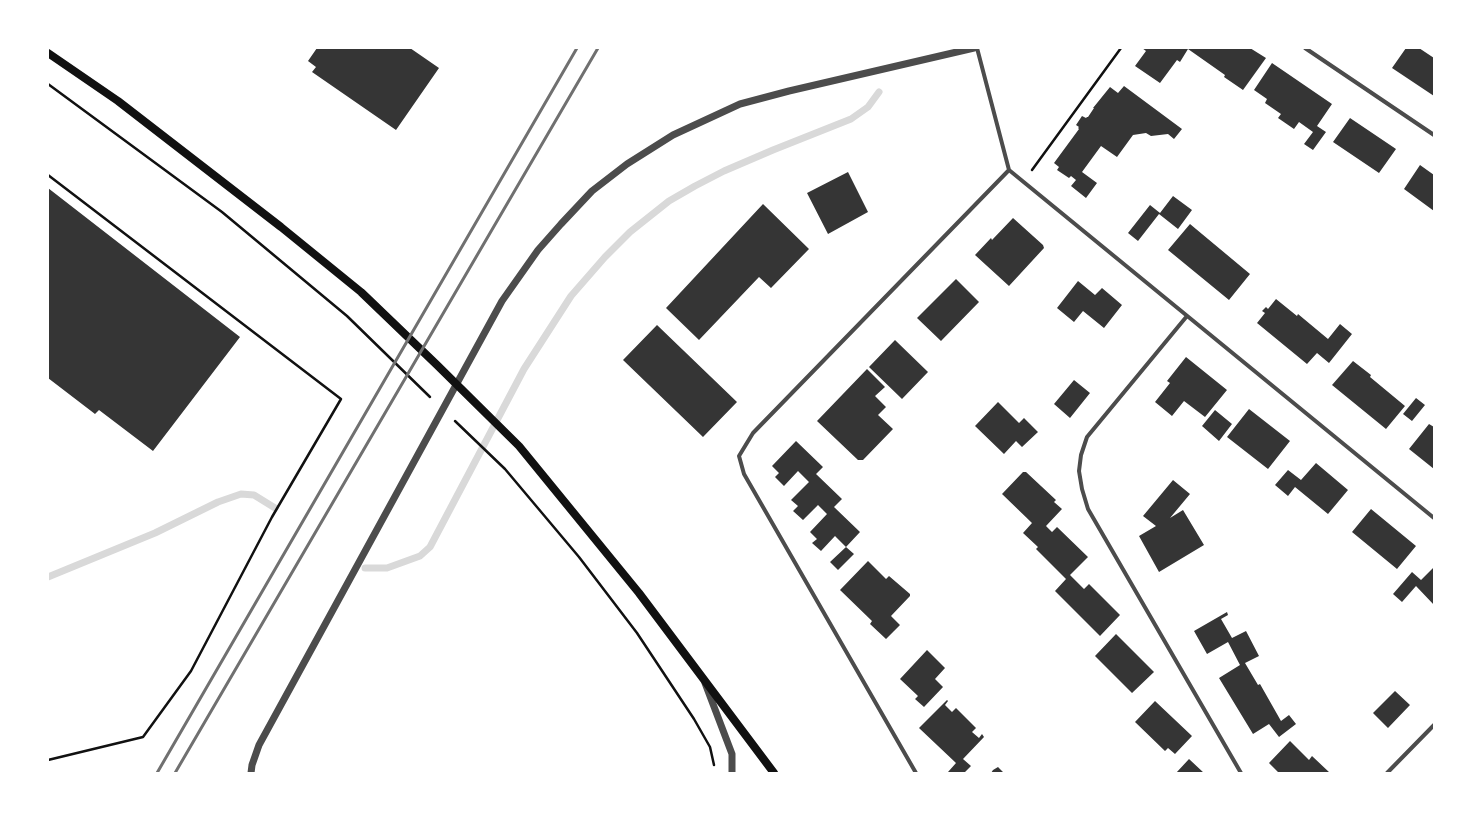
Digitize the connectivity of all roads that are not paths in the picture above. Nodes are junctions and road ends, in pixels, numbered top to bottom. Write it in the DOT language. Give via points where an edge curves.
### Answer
graph roads {
  1 [pos="975,48"];
  2 [pos="1305,48"];
  3 [pos="48,53"];
  4 [pos="1434,135"];
  5 [pos="1009,170"];
  6 [pos="1187,316"];
  7 [pos="1434,518"];
  8 [pos="703,677"];
  9 [pos="1434,725"];
  10 [pos="251,773"];
  11 [pos="732,773"];
  12 [pos="774,773"];
  13 [pos="916,773"];
  14 [pos="1241,773"];
  15 [pos="1386,773"];
  1 -- 5 [label="street"];
  1 -- 10 [label="street" via="740,104 673,135 627,164 592,192 538,250 502,301 259,744"];
  2 -- 4 [label="street"];
  3 -- 8 [label="main road" via="118,101 198,162 361,292 518,446 639,593"];
  5 -- 6 [label="street"];
  5 -- 13 [label="street" via="753,433 739,456 744,474"];
  6 -- 7 [label="street"];
  6 -- 14 [label="street" via="1088,437 1081,455 1079,471 1088,509"];
  8 -- 11 [label="street" via="732,754"];
  8 -- 12 [label="main road"];
  9 -- 15 [label="street"];
}
